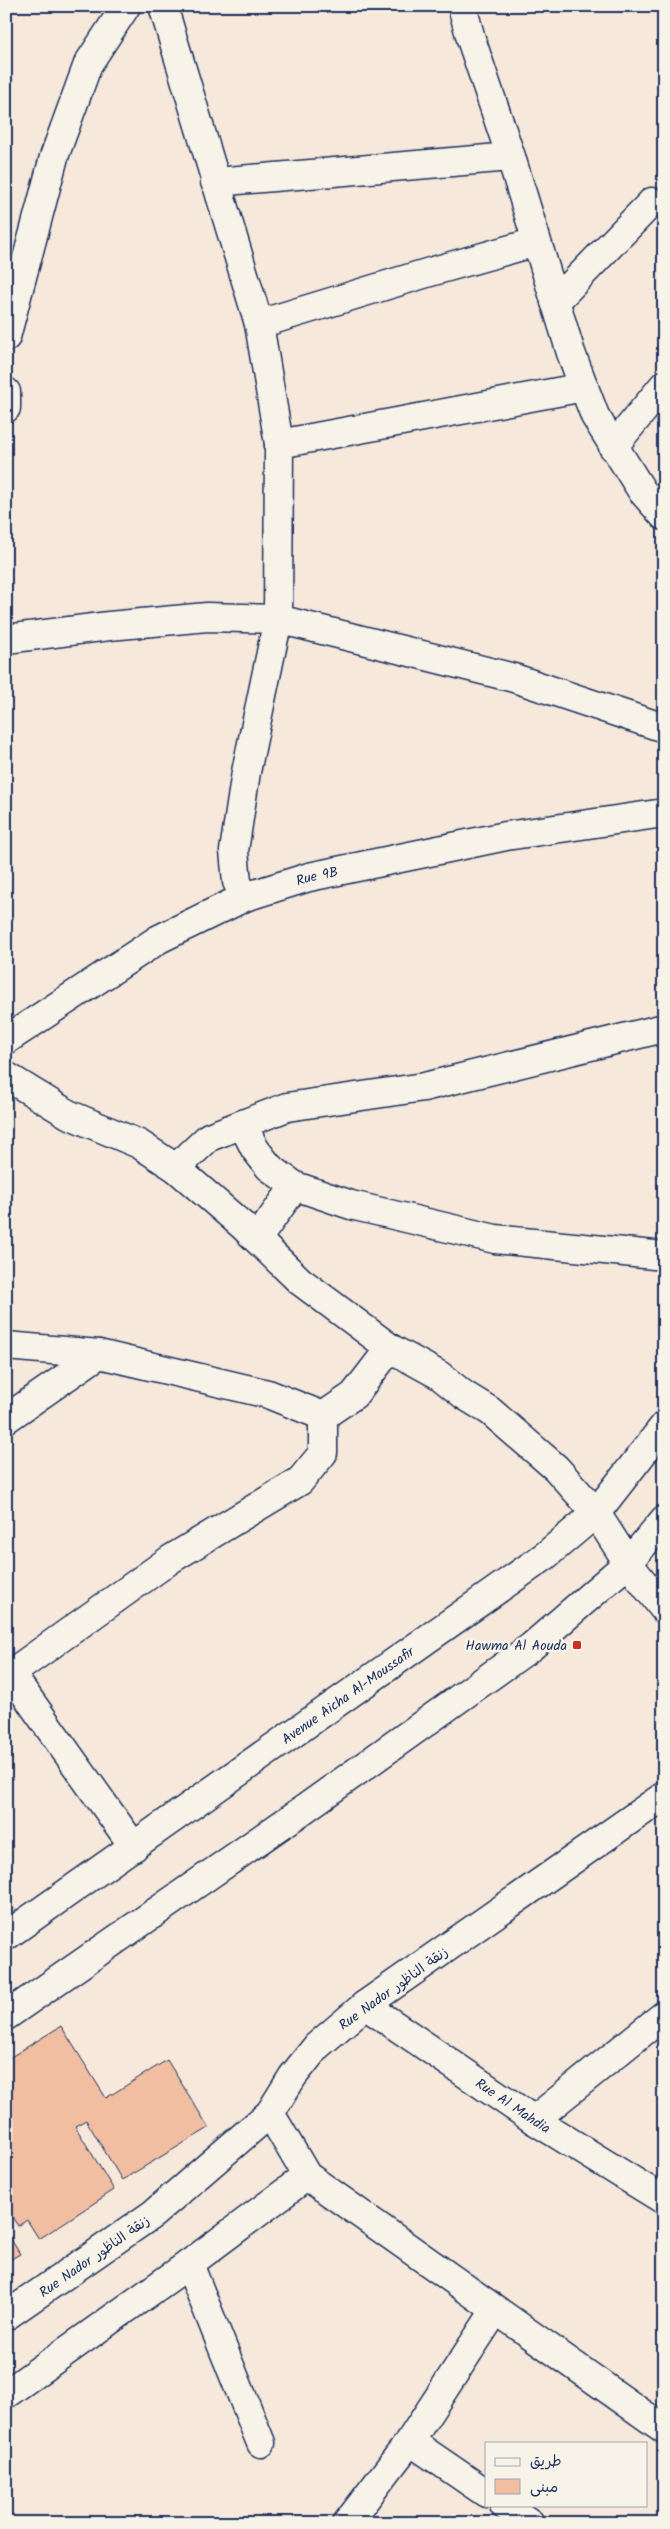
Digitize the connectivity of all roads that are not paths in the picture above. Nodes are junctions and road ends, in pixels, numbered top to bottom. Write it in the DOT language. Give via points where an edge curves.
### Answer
graph roads {
  1 [pos="126,6"];
  2 [pos="163,6"];
  3 [pos="462,6"];
  4 [pos="511,157"];
  5 [pos="215,182"];
  6 [pos="652,202"];
  7 [pos="536,242"];
  8 [pos="555,302"];
  9 [pos="259,324"];
  10 [pos="6,337"];
  11 [pos="664,385"];
  12 [pos="584,387"];
  13 [pos="6,392"];
  14 [pos="6,408"];
  15 [pos="279,444"];
  16 [pos="613,447"];
  17 [pos="664,516"];
  18 [pos="278,620"];
  19 [pos="6,639"];
  20 [pos="664,728"];
  21 [pos="664,813"];
  22 [pos="245,897"];
  23 [pos="664,1028"];
  24 [pos="6,1040"];
  25 [pos="6,1076"];
  26 [pos="243,1125"];
  27 [pos="176,1168"];
  28 [pos="295,1186"];
  29 [pos="257,1239"];
  30 [pos="664,1256"];
  31 [pos="6,1346"];
  32 [pos="390,1348"];
  33 [pos="99,1354"];
  34 [pos="323,1416"];
  35 [pos="6,1419"];
  36 [pos="664,1426"];
  37 [pos="596,1513"];
  38 [pos="664,1520"];
  39 [pos="628,1564"];
  40 [pos="664,1609"];
  41 [pos="9,1675"];
  42 [pos="664,1796"];
  43 [pos="134,1847"];
  44 [pos="6,1936"];
  45 [pos="365,2005"];
  46 [pos="664,2015"];
  47 [pos="6,2016"];
  48 [pos="270,2113"];
  49 [pos="534,2120"];
  50 [pos="307,2176"];
  51 [pos="664,2200"];
  52 [pos="189,2264"];
  53 [pos="495,2311"];
  54 [pos="6,2316"];
  55 [pos="6,2394"];
  56 [pos="664,2429"];
  57 [pos="410,2441"];
  58 [pos="261,2443"];
  59 [pos="485,2492"];
  60 [pos="505,2506"];
  61 [pos="346,2523"];
  62 [pos="530,2523"];
  1 -- 10 [label="street" via="88,64 54,157"];
  2 -- 5 [label="street"];
  3 -- 4 [label="street"];
  4 -- 5 [label="street"];
  4 -- 7 [label="street"];
  5 -- 9 [label="street"];
  6 -- 8 [label="street"];
  7 -- 8 [label="street"];
  7 -- 9 [label="street"];
  8 -- 12 [label="street"];
  9 -- 15 [label="street"];
  11 -- 16 [label="street"];
  12 -- 15 [label="street"];
  12 -- 16 [label="street" via="595,416"];
  13 -- 14 [label="street"];
  15 -- 18 [label="street"];
  16 -- 17 [label="street" via="642,491"];
  18 -- 19 [label="street" via="207,617"];
  18 -- 20 [label="street" via="514,678"];
  18 -- 22 [label="street" via="236,829 234,870"];
  21 -- 22 [label="street, Rue 9B" via="506,836 309,877"];
  22 -- 24 [label="street, Rue 9B" via="159,939"];
  23 -- 26 [label="street" via="424,1087 287,1106"];
  25 -- 27 [label="street" via="68,1114 139,1144"];
  26 -- 27 [label="street" via="209,1137"];
  26 -- 28 [label="street" via="255,1149 270,1167"];
  27 -- 29 [label="street"];
  28 -- 29 [label="street"];
  28 -- 30 [label="street" via="351,1205 495,1239"];
  29 -- 32 [label="street" via="300,1282"];
  31 -- 33 [label="street"];
  32 -- 34 [label="street" via="354,1395"];
  32 -- 37 [label="street" via="439,1375 490,1411 556,1468"];
  33 -- 34 [label="street" via="268,1394"];
  33 -- 35 [label="street"];
  34 -- 41 [label="street" via="323,1453 300,1481 171,1559"];
  36 -- 37 [label="street, Avenue Aicha Al-Moussafir"];
  37 -- 39 [label="street"];
  37 -- 43 [label="street, Avenue Aicha Al-Moussafir" via="545,1556"];
  38 -- 39 [label="street"];
  39 -- 40 [label="street"];
  39 -- 47 [label="street" via="531,1647"];
  41 -- 43 [label="street"];
  42 -- 45 [label="street, Rue Nador زنقة الناظور"];
  43 -- 44 [label="street, Avenue Aicha Al-Moussafir"];
  45 -- 48 [label="street, Rue Nador زنقة الناظور" via="317,2046"];
  45 -- 49 [label="street, Rue Al Mahdia"];
  46 -- 49 [label="street"];
  48 -- 50 [label="street"];
  48 -- 54 [label="street, Rue Nador زنقة الناظور" via="153,2214"];
  49 -- 51 [label="street, Rue Al Mahdia"];
  50 -- 52 [label="street"];
  50 -- 53 [label="street"];
  52 -- 55 [label="street"];
  52 -- 58 [label="street"];
  53 -- 56 [label="street"];
  53 -- 57 [label="street"];
  57 -- 59 [label="street"];
  57 -- 61 [label="street"];
  60 -- 62 [label="street"];
}
